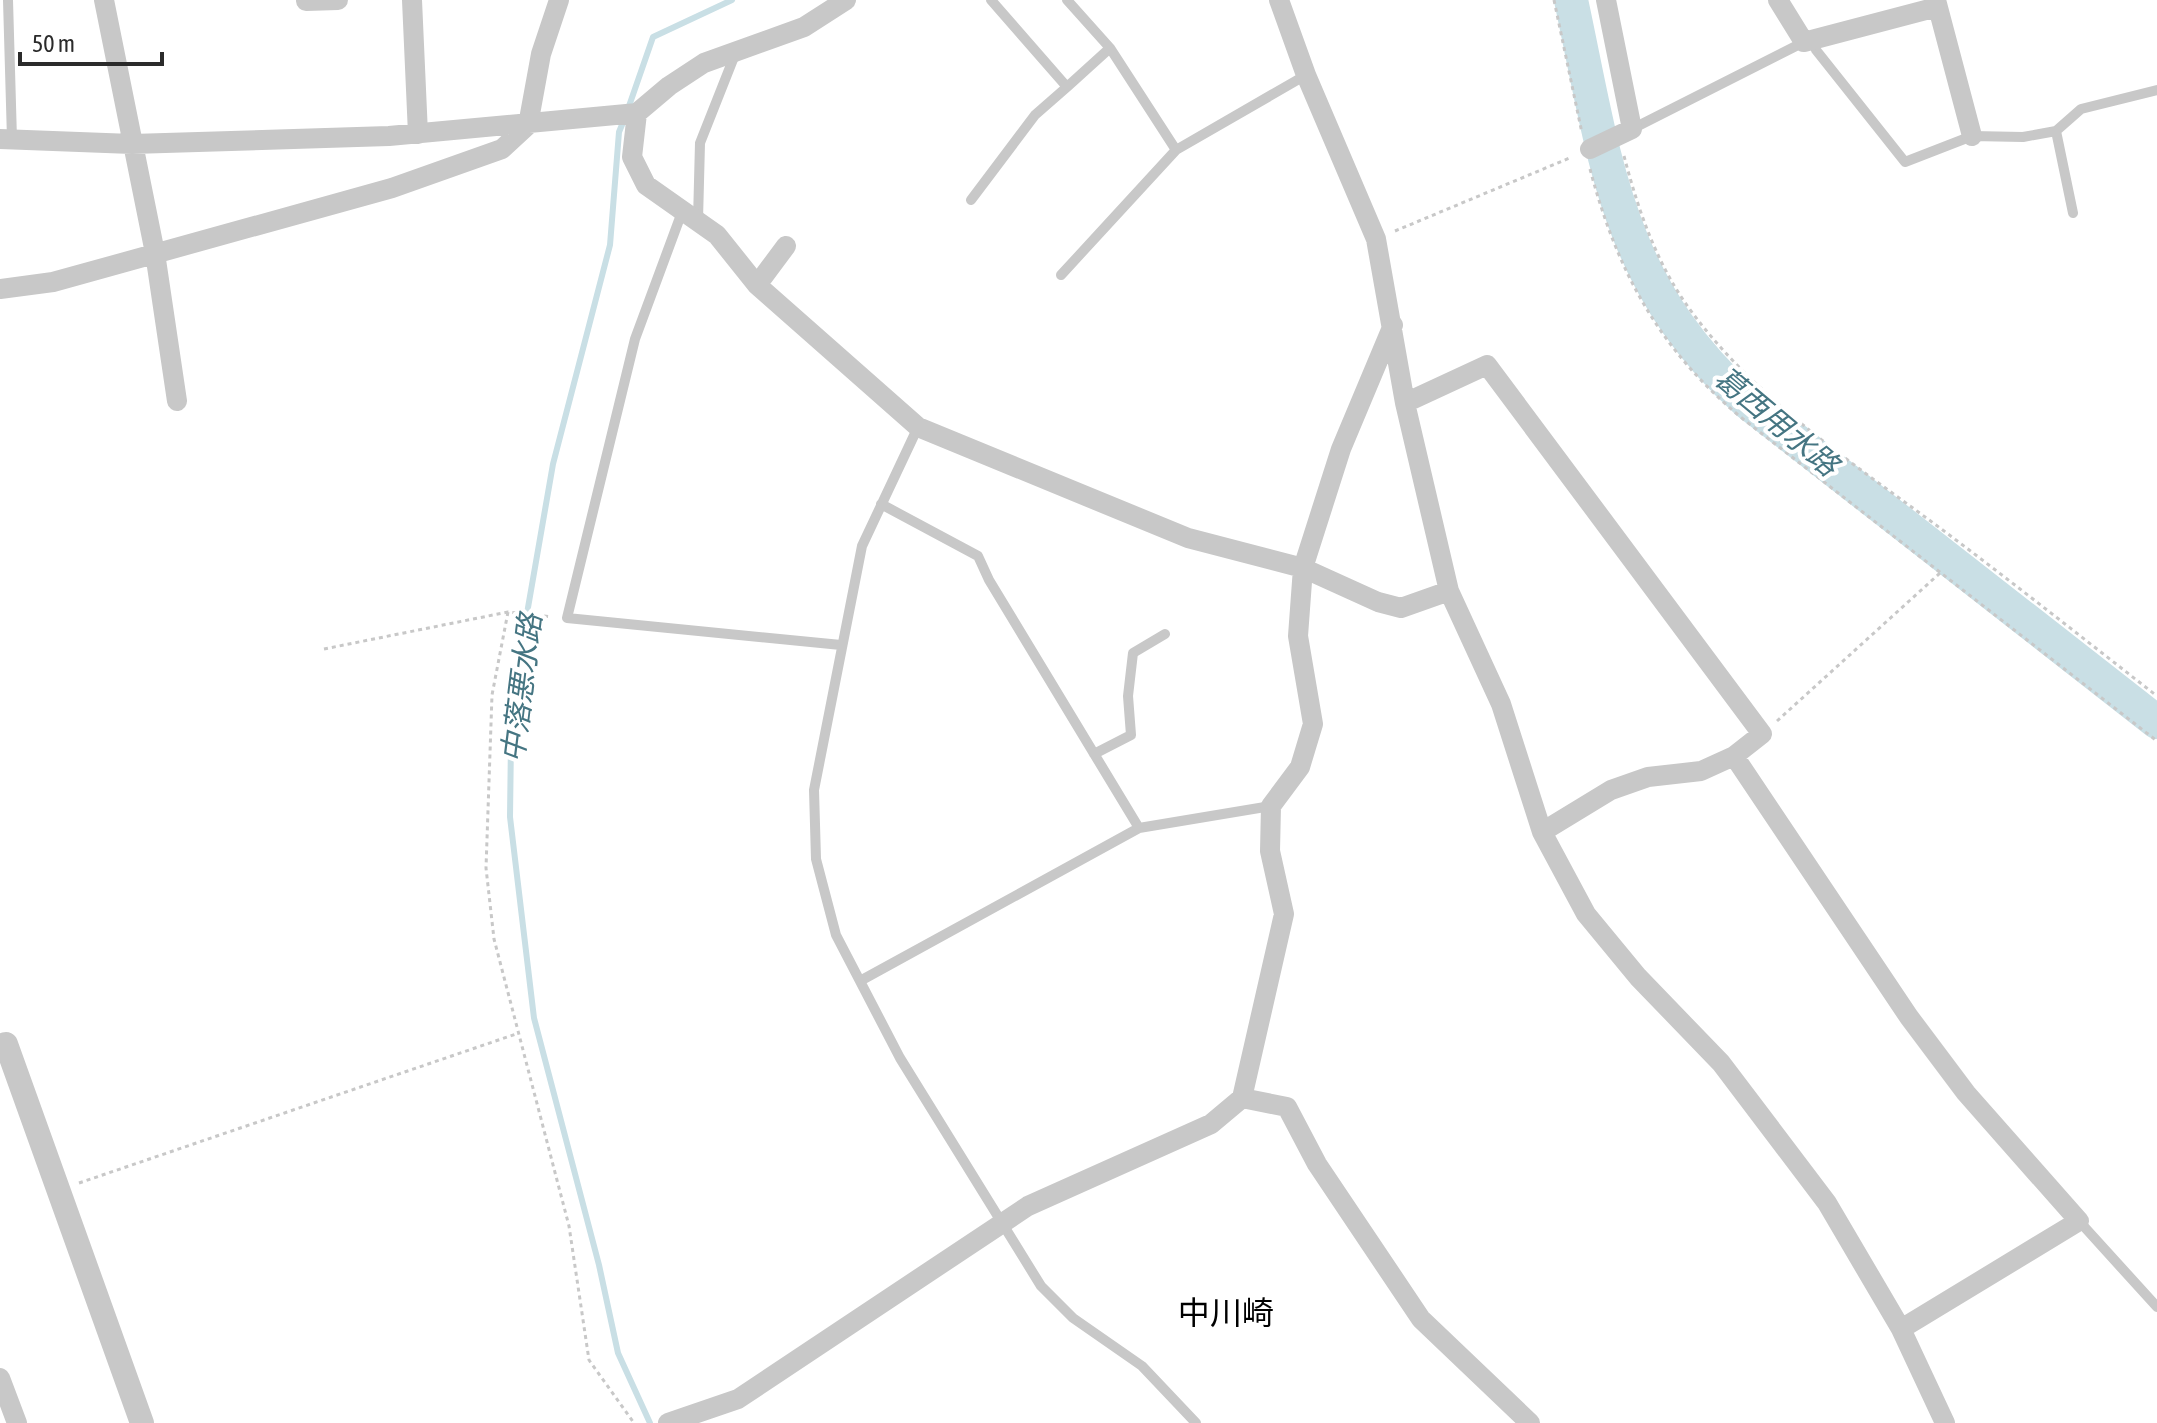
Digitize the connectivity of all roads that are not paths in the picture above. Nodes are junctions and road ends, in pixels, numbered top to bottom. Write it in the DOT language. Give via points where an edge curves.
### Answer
graph roads {
  1 [pos="8,0"];
  2 [pos="104,0"];
  3 [pos="338,0"];
  4 [pos="412,0"];
  5 [pos="559,0"];
  6 [pos="846,0"];
  7 [pos="991,0"];
  8 [pos="1067,0"];
  9 [pos="1279,0"];
  10 [pos="1606,0"];
  11 [pos="1778,0"];
  12 [pos="306,1"];
  13 [pos="1936,4"];
  14 [pos="1808,41"];
  15 [pos="1110,48"];
  16 [pos="736,52"];
  17 [pos="1306,75"];
  18 [pos="1067,87"];
  19 [pos="2157,90"];
  20 [pos="636,113"];
  21 [pos="528,125"];
  22 [pos="1632,129"];
  23 [pos="2056,131"];
  24 [pos="418,134"];
  25 [pos="1972,136"];
  26 [pos="6,139"];
  27 [pos="132,144"];
  28 [pos="1587,149"];
  29 [pos="1176,150"];
  30 [pos="971,200"];
  31 [pos="2073,213"];
  32 [pos="690,217"];
  33 [pos="786,246"];
  34 [pos="155,253"];
  35 [pos="1061,275"];
  36 [pos="757,285"];
  37 [pos="0,289"];
  38 [pos="1393,325"];
  39 [pos="177,401"];
  40 [pos="1405,403"];
  41 [pos="918,427"];
  42 [pos="881,504"];
  43 [pos="1303,568"];
  44 [pos="1449,591"];
  45 [pos="1165,634"];
  46 [pos="841,645"];
  47 [pos="1094,754"];
  48 [pos="1734,756"];
  49 [pos="1271,806"];
  50 [pos="1139,828"];
  51 [pos="1542,832"];
  52 [pos="860,981"];
  53 [pos="0,1046"];
  54 [pos="1242,1098"];
  55 [pos="2079,1221"];
  56 [pos="1001,1223"];
  57 [pos="2157,1307"];
  58 [pos="1901,1329"];
  59 [pos="0,1378"];
  60 [pos="17,1423"];
  61 [pos="142,1423"];
  62 [pos="668,1423"];
  63 [pos="1196,1423"];
  64 [pos="1530,1423"];
  65 [pos="1945,1423"];
  1 -- 26 [label="lane"];
  2 -- 27 [label="street"];
  3 -- 12 [label="street"];
  4 -- 24 [label="street"];
  5 -- 21 [label="street" via="541,54"];
  6 -- 16 [label="street" via="804,27"];
  7 -- 18 [label="lane"];
  8 -- 15 [label="lane"];
  9 -- 17 [label="street"];
  10 -- 22 [label="street"];
  11 -- 14 [label="street"];
  13 -- 14 [label="street"];
  13 -- 25 [label="street"];
  14 -- 22 [label="lane"];
  14 -- 25 [label="lane" via="1905,162"];
  15 -- 18 [label="lane"];
  15 -- 29 [label="lane"];
  16 -- 20 [label="street" via="704,63"];
  16 -- 32 [label="lane" via="700,143"];
  17 -- 29 [label="lane"];
  17 -- 38 [label="street" via="1376,239"];
  18 -- 30 [label="lane" via="1035,115"];
  19 -- 23 [label="lane" via="2081,109"];
  20 -- 21 [label="street"];
  20 -- 32 [label="street" via="632,157 646,185"];
  21 -- 24 [label="street"];
  21 -- 34 [label="street" via="502,149 392,188"];
  22 -- 28 [label="street" via="1617,144"];
  23 -- 25 [label="lane" via="2023,137"];
  23 -- 31 [label="lane"];
  24 -- 27 [label="street"];
  26 -- 27 [label="street"];
  27 -- 34 [label="street"];
  29 -- 35 [label="lane"];
  32 -- 36 [label="street" via="717,235"];
  32 -- 46 [label="lane" via="635,339 567,618"];
  33 -- 36 [label="street"];
  34 -- 37 [label="street" via="53,282"];
  34 -- 39 [label="street"];
  36 -- 41 [label="street"];
  38 -- 40 [label="street"];
  38 -- 43 [label="street" via="1341,449"];
  40 -- 44 [label="street"];
  40 -- 48 [label="street" via="1487,365 1762,734"];
  41 -- 42 [label="lane"];
  41 -- 43 [label="street" via="1188,538"];
  42 -- 46 [label="lane" via="862,546"];
  42 -- 47 [label="lane" via="978,556"];
  43 -- 44 [label="street" via="1401,608"];
  43 -- 49 [label="street" via="1298,636 1313,724 1300,767"];
  44 -- 51 [label="street" via="1501,704"];
  45 -- 47 [label="lane" via="1133,653 1131,735"];
  46 -- 52 [label="lane" via="814,790 816,859 836,935"];
  47 -- 50 [label="lane"];
  48 -- 51 [label="street" via="1701,771 1648,777 1611,790"];
  48 -- 55 [label="street" via="1909,1017 1966,1093"];
  49 -- 50 [label="lane"];
  49 -- 54 [label="street" via="1270,851 1284,914"];
  50 -- 52 [label="lane"];
  51 -- 58 [label="street" via="1586,914 1721,1063 1799,1162"];
  52 -- 56 [label="lane" via="900,1058"];
  53 -- 61 [label="street" via="6,1044"];
  54 -- 56 [label="street" via="1211,1124"];
  54 -- 64 [label="street" via="1287,1107 1317,1164 1421,1319"];
  55 -- 57 [label="lane"];
  55 -- 58 [label="street"];
  56 -- 62 [label="street" via="738,1399"];
  56 -- 63 [label="lane" via="1057,1306 1142,1366"];
  58 -- 65 [label="street"];
  59 -- 60 [label="street"];
}
